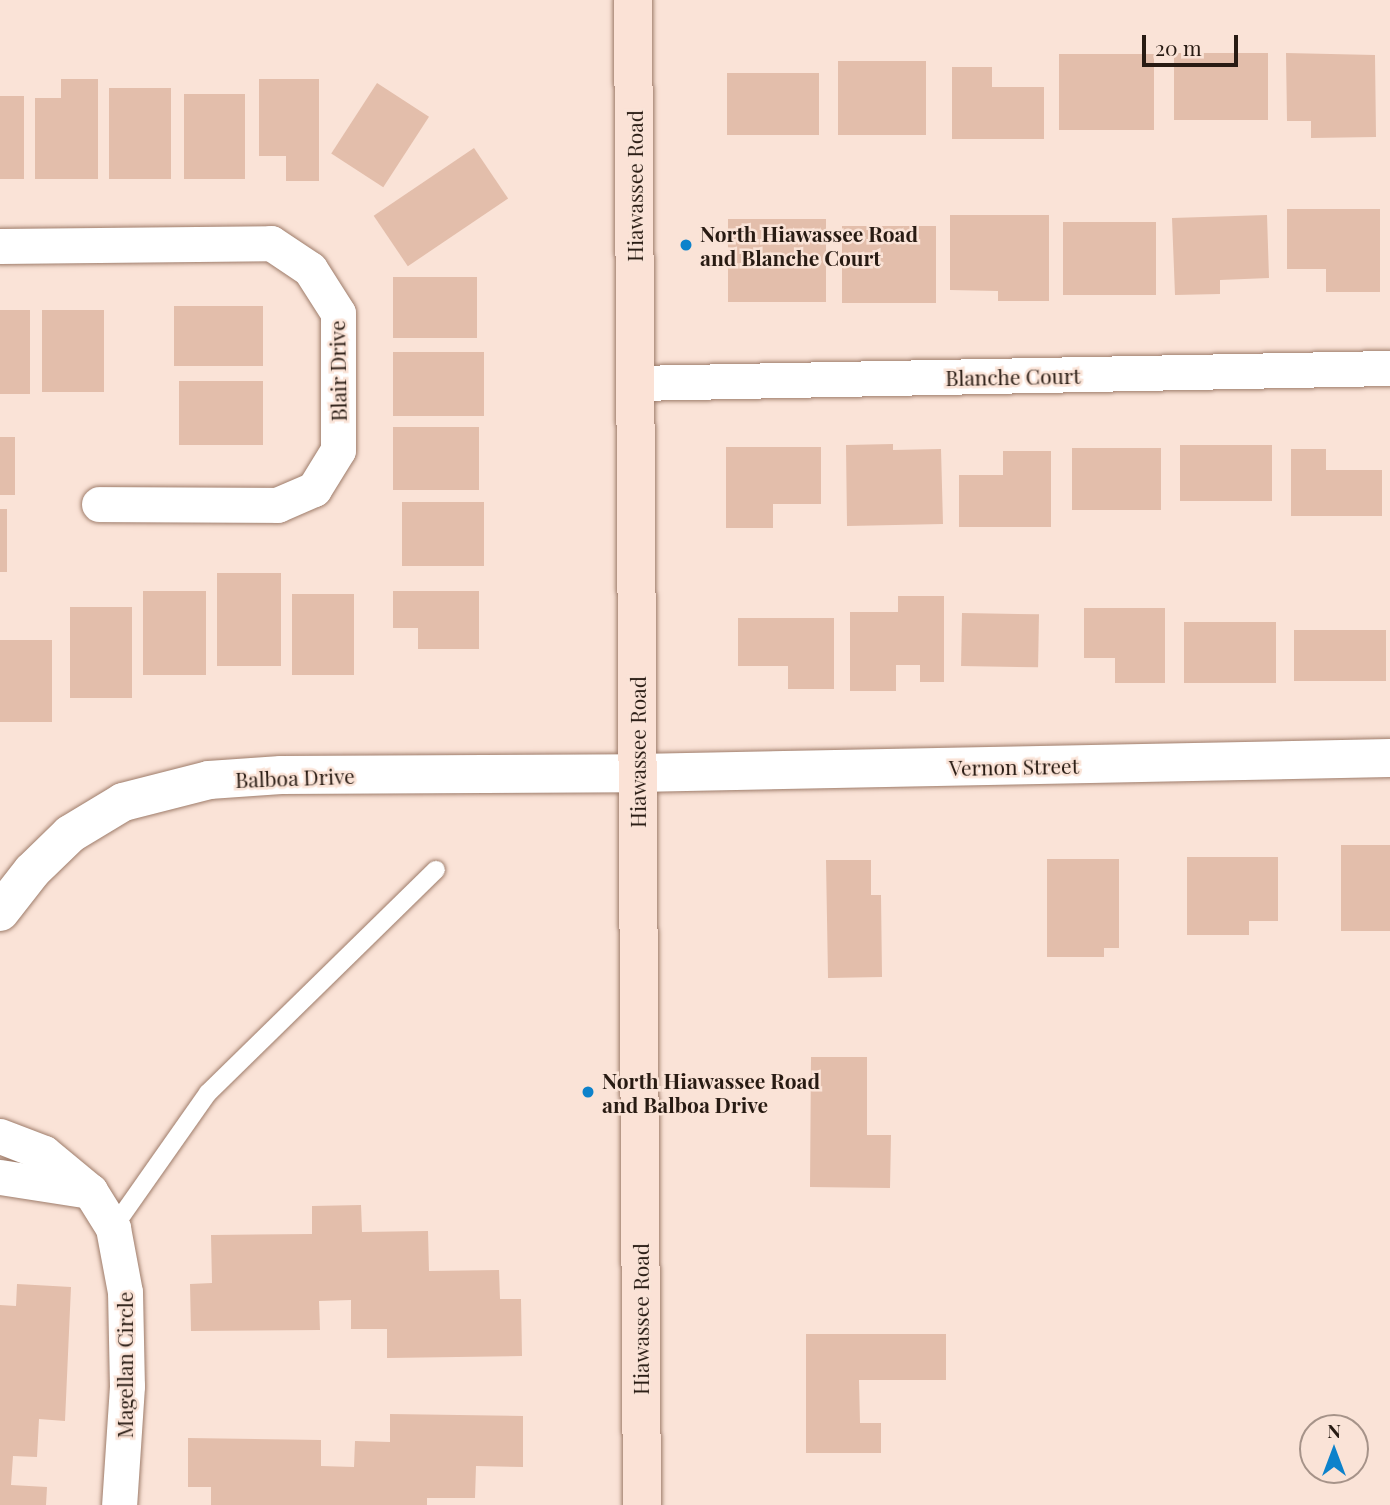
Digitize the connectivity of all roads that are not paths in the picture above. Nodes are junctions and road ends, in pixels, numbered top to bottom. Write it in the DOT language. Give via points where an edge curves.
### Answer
graph roads {
  1 [pos="633,0"];
  2 [pos="0,246"];
  3 [pos="1390,368"];
  4 [pos="635,383"];
  5 [pos="99,503"];
  6 [pos="1390,758"];
  7 [pos="638,774"];
  8 [pos="436,870"];
  9 [pos="0,912"];
  10 [pos="0,1136"];
  11 [pos="0,1177"];
  12 [pos="90,1191"];
  13 [pos="113,1228"];
  14 [pos="119,1505"];
  15 [pos="642,1505"];
  1 -- 4 [label="main road, Hiawassee Road"];
  2 -- 5 [label="street, Blair Drive" via="271,243 310,268 338,313 338,450 314,488 277,505"];
  3 -- 4 [label="street, Blanche Court"];
  4 -- 7 [label="main road, Hiawassee Road"];
  6 -- 7 [label="street, Vernon Street"];
  7 -- 9 [label="street, Balboa Drive" via="281,775 209,780 164,789 122,802 70,834 32,871"];
  7 -- 15 [label="main road, Hiawassee Road"];
  8 -- 13 [label="lane" via="208,1093"];
  10 -- 12 [label="street, Magellan Circle" via="44,1153"];
  11 -- 12 [label="street"];
  12 -- 13 [label="street, Magellan Circle"];
  13 -- 14 [label="street, Magellan Circle" via="125,1292 127,1386"];
}
